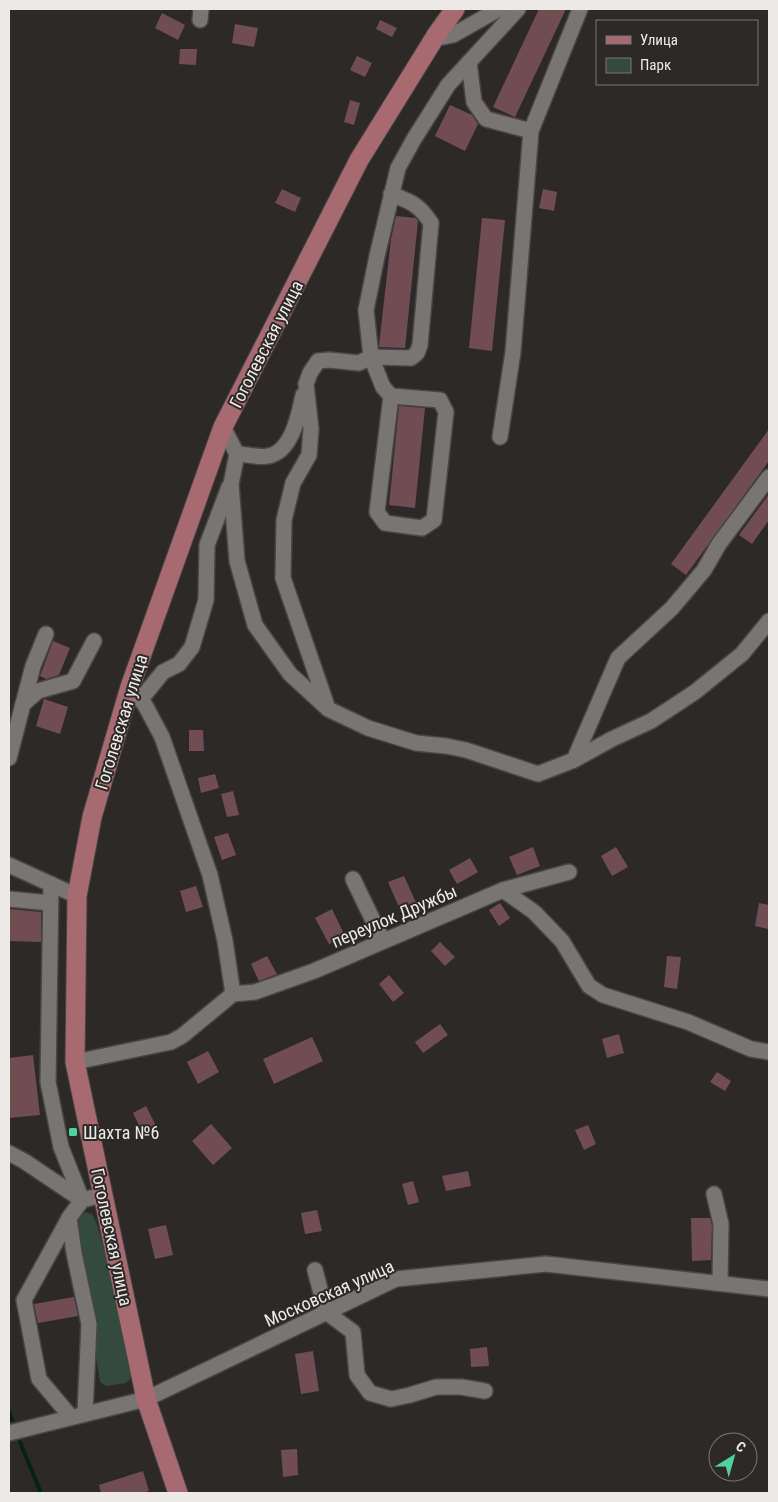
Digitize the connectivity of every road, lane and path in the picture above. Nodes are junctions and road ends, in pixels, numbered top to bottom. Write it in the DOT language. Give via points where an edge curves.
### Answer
graph roads {
  1 [pos="455,9"];
  2 [pos="499,9"];
  3 [pos="518,9"];
  4 [pos="580,9"];
  5 [pos="437,34"];
  6 [pos="469,62"];
  7 [pos="530,131"];
  8 [pos="391,194"];
  9 [pos="371,356"];
  10 [pos="306,384"];
  11 [pos="391,396"];
  12 [pos="224,427"];
  13 [pos="500,437"];
  14 [pos="237,454"];
  15 [pos="769,478"];
  16 [pos="231,484"];
  17 [pos="769,621"];
  18 [pos="46,634"];
  19 [pos="94,641"];
  20 [pos="135,693"];
  21 [pos="23,704"];
  22 [pos="328,709"];
  23 [pos="9,758"];
  24 [pos="574,760"];
  25 [pos="9,865"];
  26 [pos="569,872"];
  27 [pos="353,879"];
  28 [pos="51,884"];
  29 [pos="503,890"];
  30 [pos="77,896"];
  31 [pos="9,899"];
  32 [pos="50,903"];
  33 [pos="383,941"];
  34 [pos="233,994"];
  35 [pos="769,1052"];
  36 [pos="75,1062"];
  37 [pos="9,1153"];
  38 [pos="714,1194"];
  39 [pos="102,1195"];
  40 [pos="82,1200"];
  41 [pos="69,1218"];
  42 [pos="315,1270"];
  43 [pos="720,1283"];
  44 [pos="769,1288"];
  45 [pos="326,1312"];
  46 [pos="485,1391"];
  47 [pos="146,1399"];
  48 [pos="78,1415"];
  49 [pos="9,1433"];
  50 [pos="178,1493"];
  1 -- 5 [label="main road, Гоголевская улица"];
  2 -- 5 [label="street" via="453,35"];
  3 -- 6 [label="street"];
  4 -- 7 [label="street"];
  5 -- 12 [label="main road, Гоголевская улица" via="359,160"];
  6 -- 7 [label="street" via="474,102 486,119"];
  6 -- 8 [label="street" via="448,85 414,139 398,168"];
  7 -- 13 [label="street" via="513,352"];
  8 -- 9 [label="street" via="366,310"];
  8 -- 9 [label="street" via="423,210 431,223 420,346 411,358"];
  9 -- 10 [label="street" via="358,363 318,361"];
  9 -- 11 [label="street" via="383,386"];
  10 -- 14 [label="street" via="296,426 282,450 268,456"];
  10 -- 22 [label="street" via="311,429 309,455 293,483 284,520 283,578"];
  11 -- 11 [label="street" via="377,512 385,523 422,528 434,520 446,412 440,400"];
  12 -- 14 [label="street"];
  12 -- 20 [label="main road, Гоголевская улица"];
  14 -- 16 [label="street"];
  15 -- 24 [label="street" via="719,544 698,578 672,608 618,658"];
  16 -- 20 [label="street" via="207,545 206,600 192,646 179,664"];
  16 -- 22 [label="street" via="237,562 255,625 290,674"];
  17 -- 24 [label="street" via="742,654 695,692 651,721"];
  18 -- 21 [label="street"];
  19 -- 21 [label="street" via="74,681 38,691"];
  20 -- 30 [label="main road, Гоголевская улица" via="92,817"];
  20 -- 34 [label="street" via="162,737 210,875"];
  21 -- 23 [label="street"];
  22 -- 24 [label="street" via="368,728 416,743 466,750 538,774"];
  25 -- 28 [label="street"];
  26 -- 29 [label="street, переулок Дружбы"];
  27 -- 33 [label="street"];
  28 -- 30 [label="street"];
  28 -- 32 [label="street"];
  29 -- 33 [label="street, переулок Дружбы"];
  29 -- 35 [label="street" via="534,912 562,941 589,986 603,995 688,1022 751,1049"];
  30 -- 36 [label="main road, Гоголевская улица"];
  31 -- 32 [label="street"];
  32 -- 40 [label="street" via="48,1082 61,1147"];
  33 -- 34 [label="street, переулок Дружбы" via="255,992"];
  34 -- 36 [label="street" via="171,1042"];
  36 -- 39 [label="main road, Гоголевская улица"];
  37 -- 40 [label="street"];
  38 -- 43 [label="street" via="721,1224"];
  39 -- 40 [label="street"];
  39 -- 47 [label="main road, Гоголевская улица"];
  40 -- 41 [label="street"];
  41 -- 48 [label="street" via="89,1324"];
  41 -- 48 [label="street" via="24,1300 39,1379"];
  42 -- 45 [label="street"];
  43 -- 44 [label="street, Московская улица"];
  43 -- 45 [label="street, Московская улица" via="546,1264 396,1279"];
  45 -- 46 [label="street" via="353,1332 357,1375 370,1393 390,1399 436,1387"];
  45 -- 47 [label="street, Московская улица"];
  47 -- 48 [label="street, Московская улица"];
  47 -- 50 [label="main road, Гоголевская улица"];
  48 -- 49 [label="street, Московская улица"];
}
